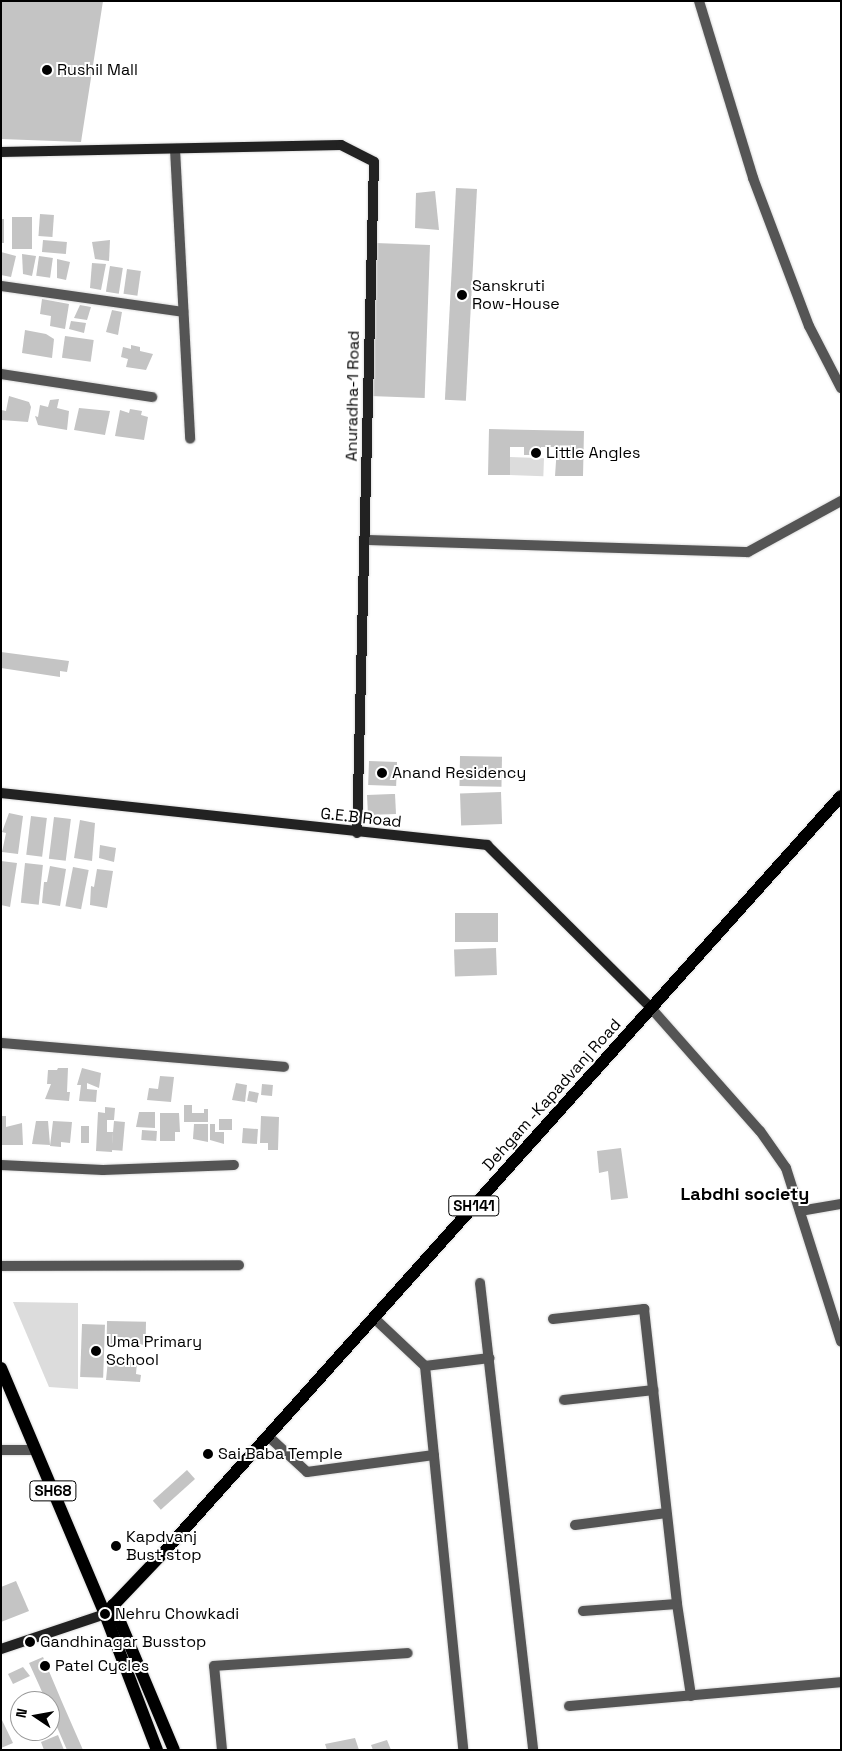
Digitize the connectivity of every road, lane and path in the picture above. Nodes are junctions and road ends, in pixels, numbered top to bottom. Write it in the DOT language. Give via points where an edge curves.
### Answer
graph roads {
  1 [pos="699,1"];
  2 [pos="175,149"];
  3 [pos="1,152"];
  4 [pos="1,286"];
  5 [pos="183,312"];
  6 [pos="1,374"];
  7 [pos="841,388"];
  8 [pos="152,397"];
  9 [pos="190,439"];
  10 [pos="841,501"];
  11 [pos="364,540"];
  12 [pos="1,793"];
  13 [pos="841,796"];
  14 [pos="357,833"];
  15 [pos="651,1008"];
  16 [pos="1,1044"];
  17 [pos="284,1067"];
  18 [pos="1,1165"];
  19 [pos="234,1165"];
  20 [pos="841,1204"];
  21 [pos="800,1211"];
  22 [pos="1,1266"];
  23 [pos="239,1266"];
  24 [pos="480,1283"];
  25 [pos="374,1318"];
  26 [pos="553,1319"];
  27 [pos="841,1341"];
  28 [pos="490,1358"];
  29 [pos="425,1366"];
  30 [pos="1,1368"];
  31 [pos="654,1390"];
  32 [pos="564,1400"];
  33 [pos="268,1436"];
  34 [pos="1,1450"];
  35 [pos="36,1450"];
  36 [pos="434,1454"];
  37 [pos="666,1513"];
  38 [pos="575,1525"];
  39 [pos="676,1604"];
  40 [pos="109,1609"];
  41 [pos="583,1611"];
  42 [pos="1,1649"];
  43 [pos="408,1653"];
  44 [pos="841,1682"];
  45 [pos="691,1696"];
  46 [pos="569,1706"];
  47 [pos="157,1750"];
  48 [pos="174,1750"];
  49 [pos="222,1750"];
  50 [pos="463,1750"];
  51 [pos="533,1750"];
  1 -- 7 [label="street" via="753,178 809,326"];
  2 -- 3 [label="street, Anuradha-1 Road"];
  2 -- 5 [label="street"];
  2 -- 11 [label="street, Anuradha-1 Road" via="341,145 374,162"];
  4 -- 5 [label="street"];
  5 -- 9 [label="street"];
  6 -- 8 [label="street"];
  10 -- 11 [label="street" via="748,552"];
  11 -- 14 [label="street, Anuradha-1 Road"];
  12 -- 14 [label="street, G.E.B Road"];
  13 -- 15 [label="main road, Dehgam -Kapadvanj Road / SH141"];
  14 -- 15 [label="street, G.E.B Road" via="487,845"];
  15 -- 21 [label="street" via="760,1131 786,1168"];
  15 -- 25 [label="main road, Dehgam -Kapadvanj Road / SH141"];
  16 -- 17 [label="street"];
  18 -- 19 [label="street" via="103,1170"];
  20 -- 21 [label="street"];
  21 -- 27 [label="street"];
  22 -- 23 [label="street"];
  24 -- 28 [label="street"];
  25 -- 29 [label="street"];
  25 -- 33 [label="main road, Dehgam -Kapadvanj Road / SH141"];
  26 -- 31 [label="street" via="644,1309"];
  28 -- 29 [label="street"];
  28 -- 51 [label="street"];
  29 -- 36 [label="street"];
  30 -- 35 [label="main road, SH68"];
  31 -- 32 [label="street"];
  31 -- 37 [label="street"];
  33 -- 36 [label="street" via="307,1472"];
  33 -- 40 [label="main road, Dehgam -Kapadvanj Road / SH141"];
  34 -- 35 [label="street"];
  35 -- 40 [label="main road, SH68"];
  36 -- 50 [label="street"];
  37 -- 38 [label="street"];
  37 -- 39 [label="street"];
  39 -- 41 [label="street"];
  39 -- 45 [label="street"];
  40 -- 42 [label="street"];
  40 -- 47 [label="main road, SH68"];
  40 -- 48 [label="main road, SH68"];
  43 -- 49 [label="street" via="214,1666"];
  44 -- 45 [label="street"];
  45 -- 46 [label="street"];
}
